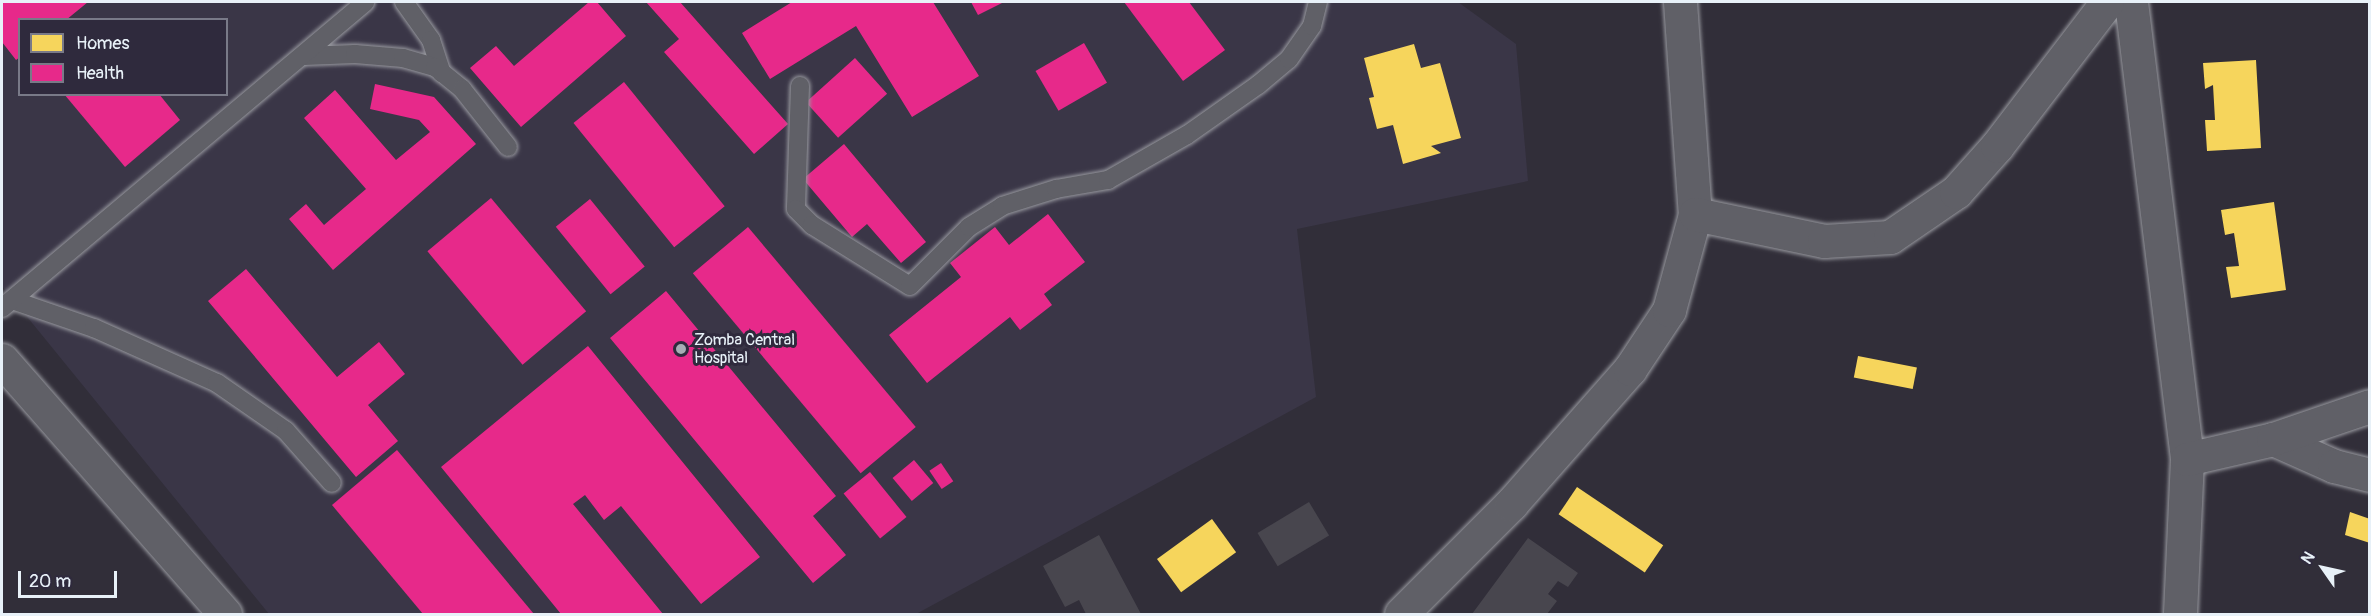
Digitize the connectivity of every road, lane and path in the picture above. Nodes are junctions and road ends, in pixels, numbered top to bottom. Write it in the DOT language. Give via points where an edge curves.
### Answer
graph roads {
  1 [pos="365,2"];
  2 [pos="404,2"];
  3 [pos="1318,2"];
  4 [pos="1680,2"];
  5 [pos="2107,2"];
  6 [pos="2131,2"];
  7 [pos="304,56"];
  8 [pos="442,73"];
  9 [pos="800,86"];
  10 [pos="508,147"];
  11 [pos="1695,214"];
  12 [pos="7,304"];
  13 [pos="2,360"];
  14 [pos="2370,406"];
  15 [pos="2272,438"];
  16 [pos="2187,459"];
  17 [pos="2370,475"];
  18 [pos="332,483"];
  19 [pos="225,615"];
  20 [pos="1401,615"];
  21 [pos="2180,615"];
  1 -- 7 [label="lane"];
  2 -- 8 [label="lane" via="431,40"];
  3 -- 9 [label="lane" via="1312,26 1289,58 1258,86 1187,135 1108,180 1056,189 1002,206 969,227 910,286 812,225 796,209"];
  4 -- 11 [label="main road"];
  5 -- 11 [label="main road" via="1997,146 1956,192 1890,237 1824,241"];
  6 -- 16 [label="main road"];
  7 -- 8 [label="lane" via="355,54 403,58"];
  7 -- 12 [label="lane"];
  8 -- 10 [label="lane" via="462,89"];
  11 -- 20 [label="main road" via="1669,310 1630,369 1511,504"];
  12 -- 18 [label="lane" via="94,328 217,383 286,431"];
  13 -- 19 [label="main road"];
  14 -- 15 [label="main road"];
  15 -- 16 [label="main road"];
  15 -- 17 [label="main road" via="2324,462"];
  16 -- 21 [label="main road"];
}
